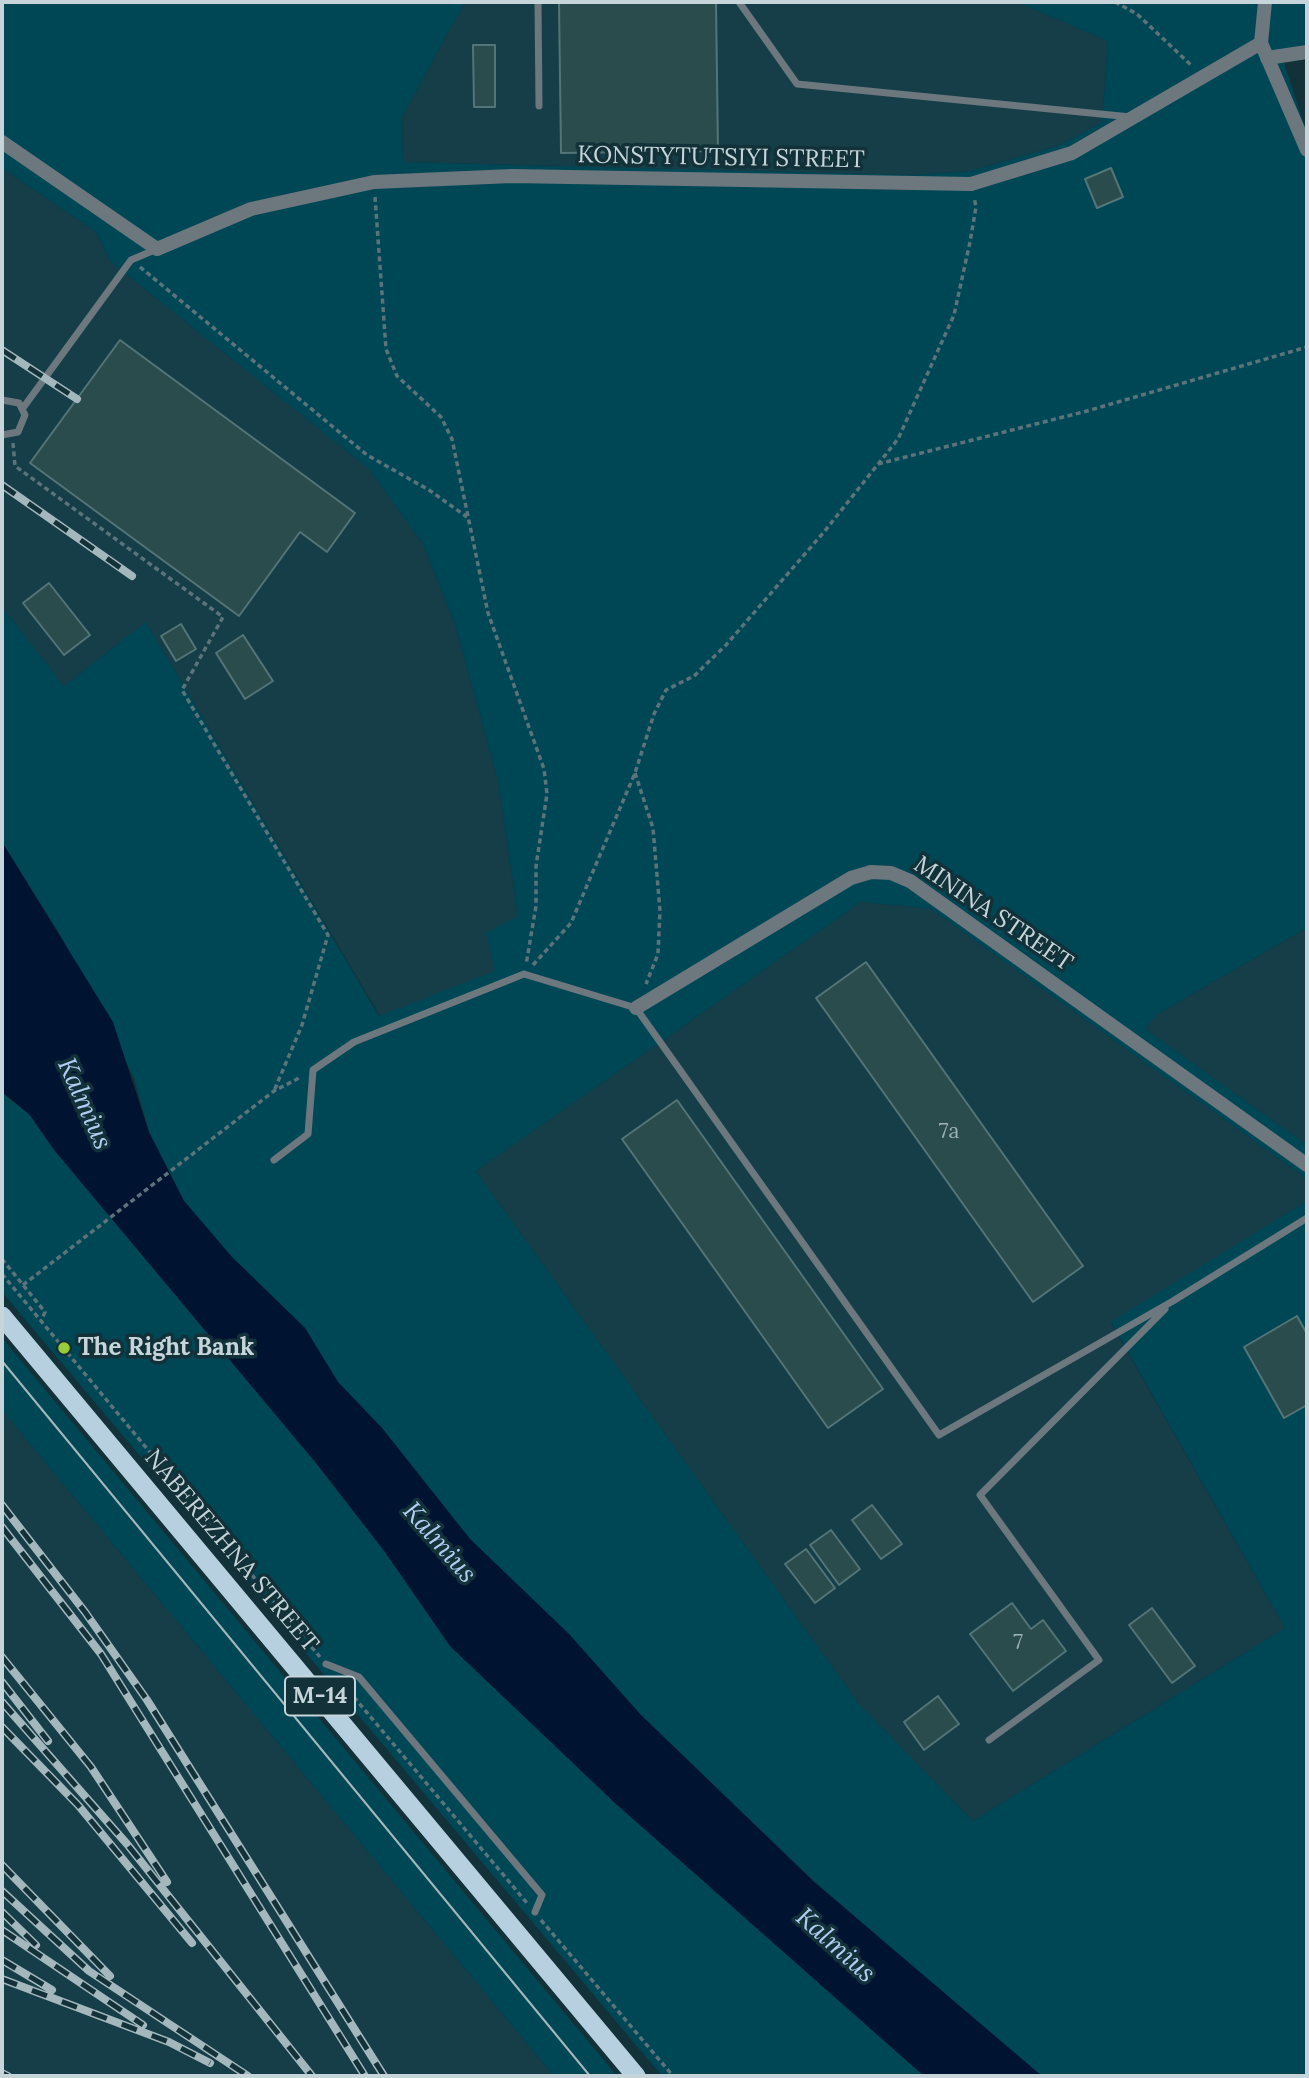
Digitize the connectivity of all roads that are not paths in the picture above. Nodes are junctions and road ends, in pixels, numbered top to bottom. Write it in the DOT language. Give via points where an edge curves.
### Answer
graph roads {
  1 [pos="538,2"];
  2 [pos="739,2"];
  3 [pos="1265,2"];
  4 [pos="1261,43"];
  5 [pos="1307,52"];
  6 [pos="1267,58"];
  7 [pos="539,106"];
  8 [pos="1134,117"];
  9 [pos="2,142"];
  10 [pos="1307,150"];
  11 [pos="157,249"];
  12 [pos="2,400"];
  13 [pos="23,408"];
  14 [pos="2,435"];
  15 [pos="635,1008"];
  16 [pos="274,1160"];
  17 [pos="1307,1165"];
  18 [pos="1307,1218"];
  19 [pos="1173,1301"];
  20 [pos="2,1316"];
  21 [pos="326,1664"];
  22 [pos="989,1740"];
  23 [pos="534,1912"];
  24 [pos="636,2076"];
  1 -- 7 [label="lane"];
  2 -- 8 [label="lane" via="797,84"];
  3 -- 4 [label="street"];
  4 -- 6 [label="street"];
  4 -- 8 [label="street, KONSTYTUTSIYI STREET"];
  5 -- 6 [label="street"];
  6 -- 10 [label="street"];
  8 -- 11 [label="street, KONSTYTUTSIYI STREET" via="1072,153 971,184 512,176 374,182 251,209"];
  9 -- 11 [label="street"];
  11 -- 13 [label="lane" via="131,260"];
  12 -- 13 [label="lane" via="13,400"];
  13 -- 14 [label="lane" via="22,427 12,435"];
  15 -- 16 [label="lane" via="524,974 354,1042 313,1070 308,1134"];
  15 -- 17 [label="street, MININA STREET" via="851,878 891,873 910,880"];
  15 -- 19 [label="lane" via="939,1434"];
  18 -- 19 [label="lane"];
  19 -- 22 [label="lane" via="980,1495 1099,1660"];
  20 -- 24 [label="highway, NABEREZHNA STREET / М-14"];
  21 -- 23 [label="lane" via="359,1677 542,1895"];
}
